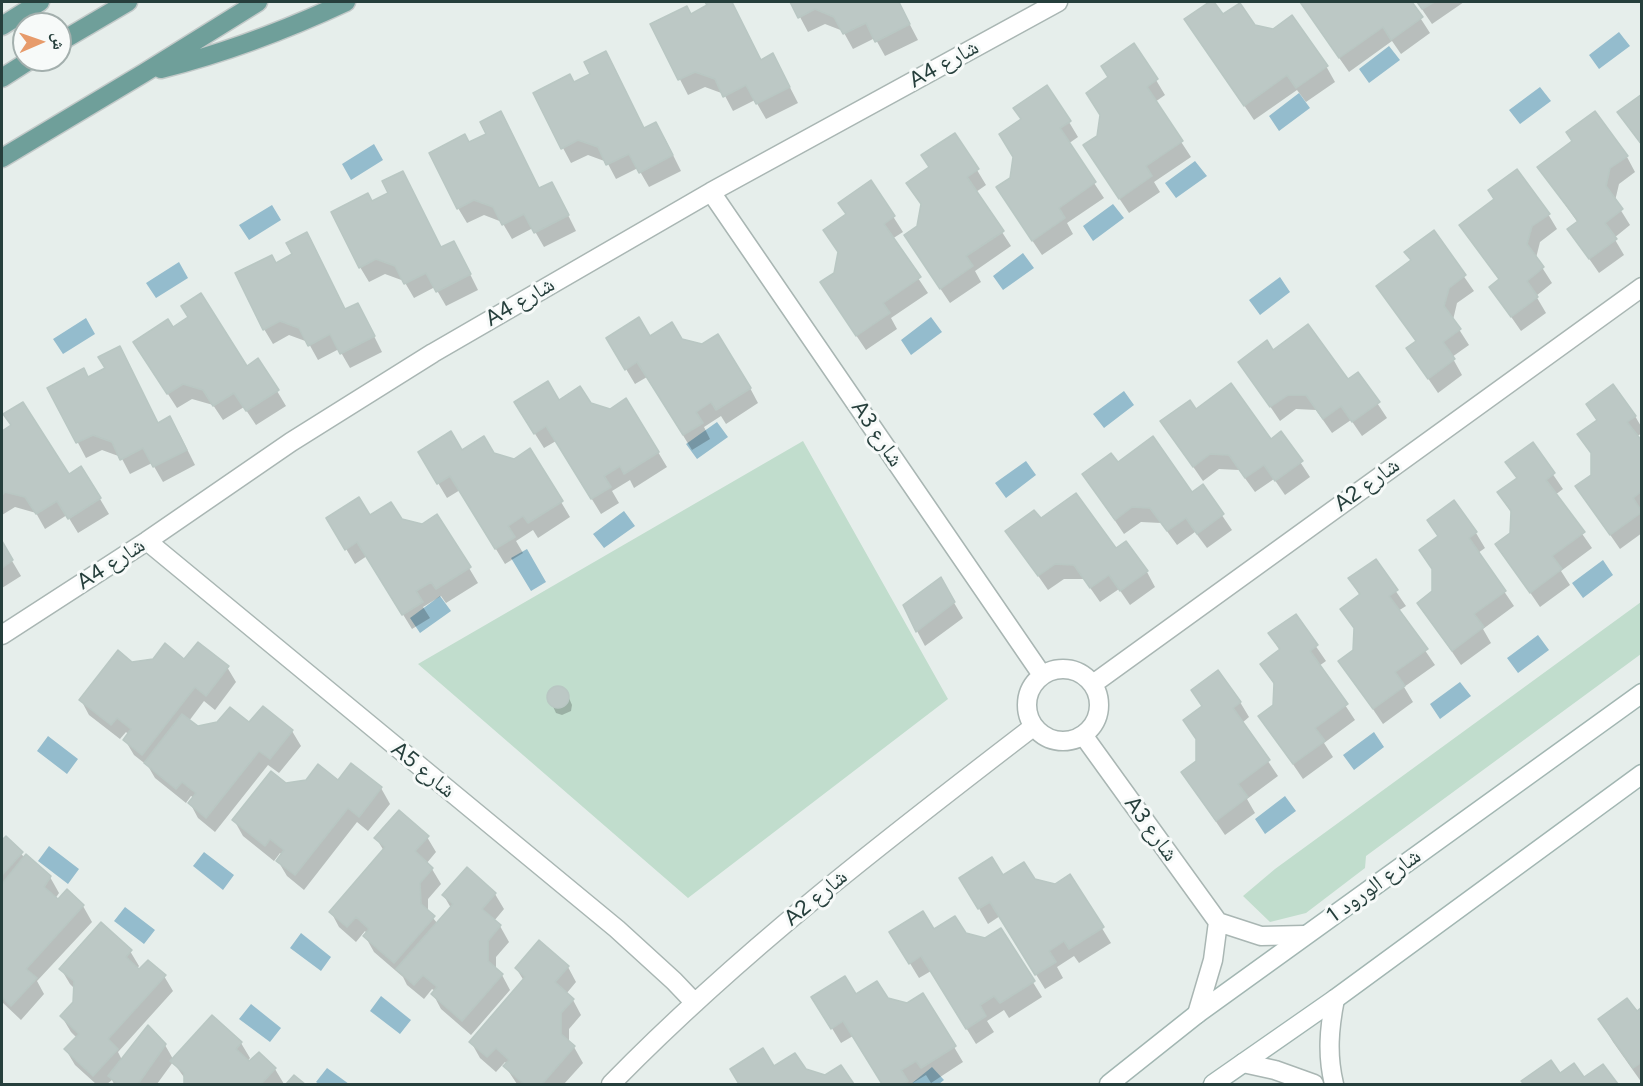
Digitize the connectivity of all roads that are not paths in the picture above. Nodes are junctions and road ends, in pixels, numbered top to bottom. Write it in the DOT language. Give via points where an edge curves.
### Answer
graph roads {
  1 [pos="40,2"];
  2 [pos="128,2"];
  3 [pos="258,2"];
  4 [pos="346,2"];
  5 [pos="1058,2"];
  6 [pos="2,26"];
  7 [pos="72,35"];
  8 [pos="144,73"];
  9 [pos="2,158"];
  10 [pos="711,192"];
  11 [pos="1641,286"];
  12 [pos="147,541"];
  13 [pos="2,635"];
  14 [pos="1042,675"];
  15 [pos="1093,684"];
  16 [pos="1641,693"];
  17 [pos="1033,727"];
  18 [pos="1083,735"];
  19 [pos="1641,774"];
  20 [pos="1218,922"];
  21 [pos="1305,935"];
  22 [pos="1335,999"];
  23 [pos="695,1003"];
  24 [pos="1197,1014"];
  25 [pos="1242,1063"];
  26 [pos="611,1084"];
  27 [pos="1109,1084"];
  28 [pos="1213,1084"];
  29 [pos="1314,1084"];
  30 [pos="1334,1084"];
  1 -- 6 [label="main road"];
  2 -- 7 [label="main road"];
  3 -- 8 [label="main road"];
  4 -- 8 [label="main road" via="253,42"];
  5 -- 10 [label="street, A4 شارع"];
  8 -- 9 [label="main road"];
  10 -- 12 [label="street, A4 شارع" via="434,353 291,442"];
  10 -- 14 [label="street, A3 شارع"];
  11 -- 15 [label="street, A2 شارع"];
  12 -- 13 [label="street, A4 شارع"];
  12 -- 23 [label="street, A5 شارع" via="617,929"];
  14 -- 15 [label="street" via="1055,669 1070,669"];
  14 -- 17 [label="street" via="1032,685 1028,699 1027,712"];
  15 -- 18 [label="street" via="1098,712"];
  16 -- 21 [label="street, شارع الورود 1"];
  17 -- 18 [label="street" via="1056,741 1070,741"];
  17 -- 23 [label="street, A2 شارع" via="828,888"];
  18 -- 20 [label="street, A3 شارع"];
  19 -- 22 [label="street"];
  20 -- 21 [label="street" via="1261,936"];
  20 -- 24 [label="street" via="1213,960"];
  21 -- 24 [label="street, شارع الورود 1"];
  22 -- 25 [label="street"];
  22 -- 30 [label="street" via="1329,1031 1329,1065"];
  23 -- 26 [label="street, A2 شارع"];
  24 -- 27 [label="street, شارع الورود 1"];
  25 -- 28 [label="street"];
  25 -- 29 [label="street"];
}
